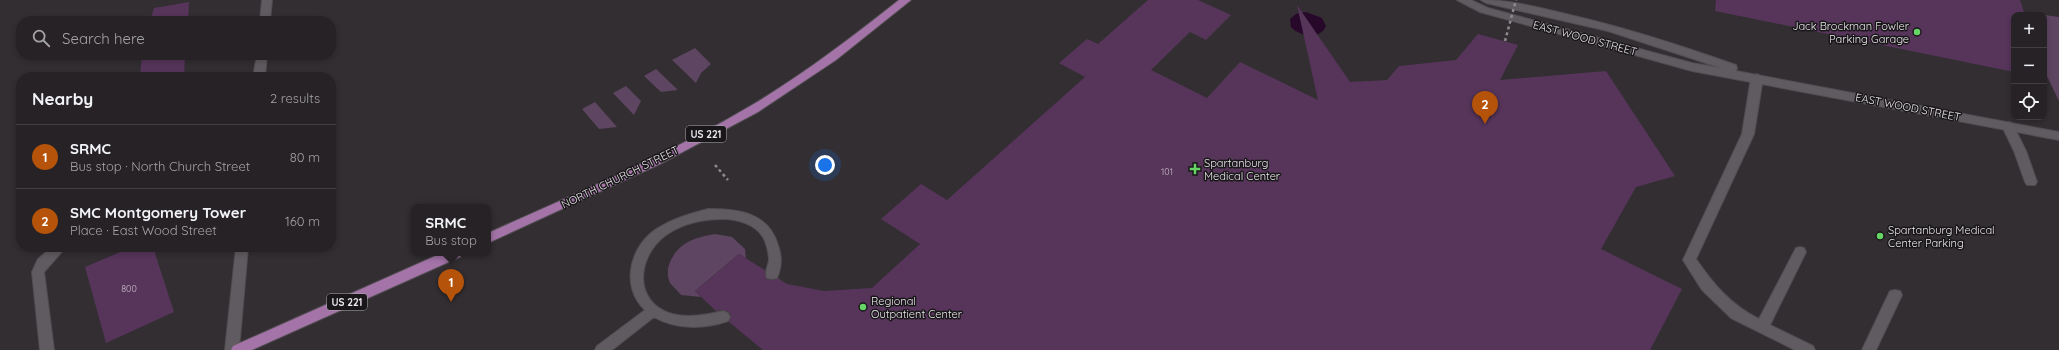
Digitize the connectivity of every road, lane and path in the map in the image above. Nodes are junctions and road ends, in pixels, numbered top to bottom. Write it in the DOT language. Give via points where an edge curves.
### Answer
graph roads {
  1 [pos="267,0"];
  2 [pos="906,0"];
  3 [pos="1462,0"];
  4 [pos="1486,0"];
  5 [pos="1516,0"];
  6 [pos="265,16"];
  7 [pos="1505,41"];
  8 [pos="261,60"];
  9 [pos="260,72"];
  10 [pos="1757,78"];
  11 [pos="2008,126"];
  12 [pos="2059,136"];
  13 [pos="715,165"];
  14 [pos="728,180"];
  15 [pos="2031,182"];
  16 [pos="491,237"];
  17 [pos="55,252"];
  18 [pos="242,252"];
  19 [pos="1800,252"];
  20 [pos="448,256"];
  21 [pos="772,274"];
  22 [pos="1896,295"];
  23 [pos="653,311"];
  24 [pos="723,317"];
  25 [pos="1762,327"];
  26 [pos="47,350"];
  27 [pos="232,350"];
  28 [pos="238,350"];
  29 [pos="602,350"];
  30 [pos="1808,350"];
  31 [pos="1869,350"];
  1 -- 6 [label="street"];
  2 -- 16 [label="main road, NORTH CHURCH STREET / US 221" via="820,66 754,109 597,190"];
  3 -- 10 [label="street, EAST WOOD STREET" via="1484,10 1692,67"];
  4 -- 10 [label="street, EAST WOOD STREET" via="1526,8 1683,50"];
  5 -- 7 [label="path, bridge"];
  8 -- 9 [label="street"];
  10 -- 11 [label="street, EAST WOOD STREET"];
  10 -- 25 [label="street" via="1748,134 1689,260 1707,286 1736,314"];
  11 -- 12 [label="street, EAST WOOD STREET"];
  11 -- 15 [label="street"];
  13 -- 14 [label="path"];
  17 -- 26 [label="street" via="38,272"];
  18 -- 27 [label="street"];
  19 -- 25 [label="street"];
  20 -- 28 [label="main road, US 221"];
  21 -- 23 [label="street" via="775,257 771,240 761,227 745,217 726,213 703,214 682,220 662,231 647,246 637,263 635,281 640,298"];
  22 -- 31 [label="street"];
  23 -- 24 [label="street" via="668,319 685,322 704,322"];
  23 -- 29 [label="street"];
  25 -- 30 [label="street"];
}
